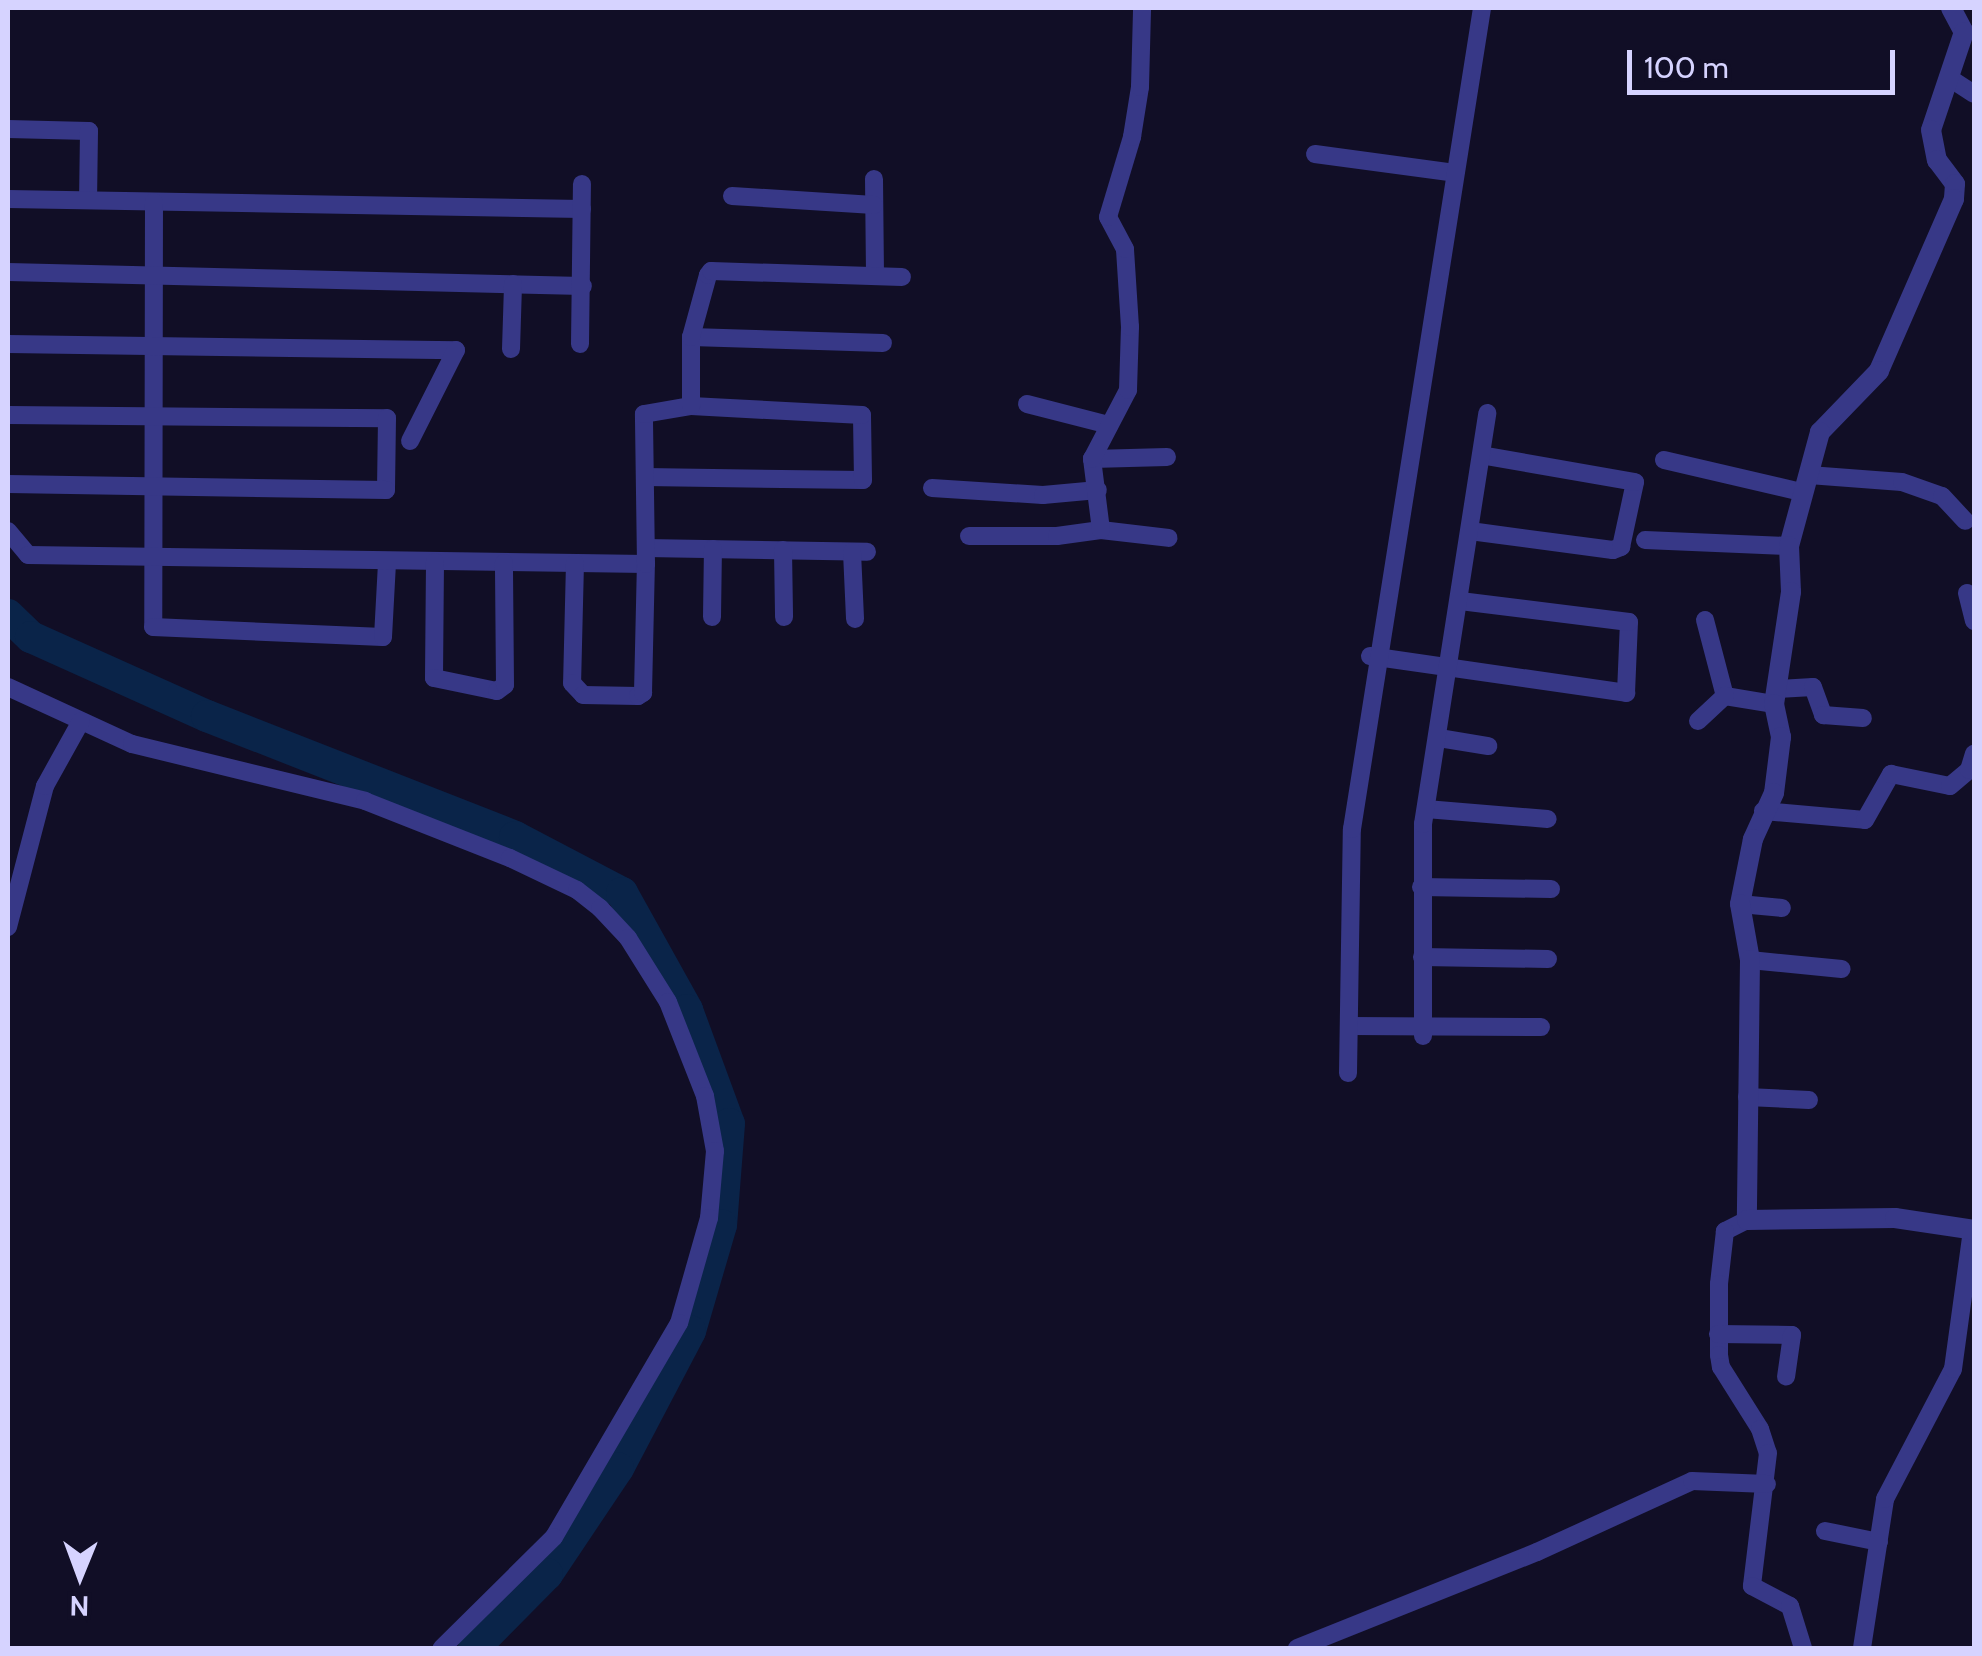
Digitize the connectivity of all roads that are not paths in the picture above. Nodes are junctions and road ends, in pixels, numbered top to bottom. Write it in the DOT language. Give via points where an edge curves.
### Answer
graph roads {
  1 [pos="1142,8"];
  2 [pos="1482,8"];
  3 [pos="1952,8"];
  4 [pos="1951,79"];
  5 [pos="1974,94"];
  6 [pos="8,129"];
  7 [pos="1315,154"];
  8 [pos="1454,173"];
  9 [pos="874,178"];
  10 [pos="582,184"];
  11 [pos="732,196"];
  12 [pos="8,199"];
  13 [pos="88,200"];
  14 [pos="154,202"];
  15 [pos="874,205"];
  16 [pos="582,209"];
  17 [pos="8,272"];
  18 [pos="156,276"];
  19 [pos="875,276"];
  20 [pos="902,276"];
  21 [pos="513,284"];
  22 [pos="583,286"];
  23 [pos="692,338"];
  24 [pos="883,343"];
  25 [pos="8,344"];
  26 [pos="580,344"];
  27 [pos="153,347"];
  28 [pos="511,349"];
  29 [pos="1027,404"];
  30 [pos="691,406"];
  31 [pos="1487,413"];
  32 [pos="8,415"];
  33 [pos="152,416"];
  34 [pos="1109,425"];
  35 [pos="410,441"];
  36 [pos="1481,455"];
  37 [pos="1167,458"];
  38 [pos="1092,459"];
  39 [pos="1664,460"];
  40 [pos="645,477"];
  41 [pos="1806,483"];
  42 [pos="8,484"];
  43 [pos="152,486"];
  44 [pos="932,488"];
  45 [pos="1098,490"];
  46 [pos="1965,521"];
  47 [pos="1100,530"];
  48 [pos="8,531"];
  49 [pos="1470,531"];
  50 [pos="970,536"];
  51 [pos="1170,538"];
  52 [pos="1646,540"];
  53 [pos="1789,546"];
  54 [pos="714,549"];
  55 [pos="783,550"];
  56 [pos="646,556"];
  57 [pos="151,560"];
  58 [pos="387,562"];
  59 [pos="435,562"];
  60 [pos="504,562"];
  61 [pos="574,563"];
  62 [pos="1967,592"];
  63 [pos="1460,601"];
  64 [pos="712,616"];
  65 [pos="784,617"];
  66 [pos="855,619"];
  67 [pos="1706,620"];
  68 [pos="1974,621"];
  69 [pos="1374,657"];
  70 [pos="1450,669"];
  71 [pos="8,688"];
  72 [pos="1725,696"];
  73 [pos="1775,696"];
  74 [pos="1863,718"];
  75 [pos="1698,721"];
  76 [pos="81,722"];
  77 [pos="1439,738"];
  78 [pos="1488,746"];
  79 [pos="1974,754"];
  80 [pos="1426,810"];
  81 [pos="1763,811"];
  82 [pos="1548,819"];
  83 [pos="1422,886"];
  84 [pos="1551,889"];
  85 [pos="1740,904"];
  86 [pos="1782,908"];
  87 [pos="8,927"];
  88 [pos="1422,957"];
  89 [pos="1548,959"];
  90 [pos="1750,960"];
  91 [pos="1842,970"];
  92 [pos="1350,1026"];
  93 [pos="1540,1027"];
  94 [pos="1423,1031"];
  95 [pos="1348,1073"];
  96 [pos="1747,1097"];
  97 [pos="1808,1100"];
  98 [pos="1747,1220"];
  99 [pos="1973,1230"];
  100 [pos="1718,1334"];
  101 [pos="1786,1376"];
  102 [pos="1767,1484"];
  103 [pos="1825,1531"];
  104 [pos="1879,1542"];
  105 [pos="442,1648"];
  106 [pos="1297,1648"];
  107 [pos="1803,1648"];
  108 [pos="1862,1648"];
  1 -- 34 [label="street" via="1132,137 1108,216 1125,249 1130,327 1128,390"];
  2 -- 8 [label="street"];
  3 -- 4 [label="street" via="1964,32"];
  4 -- 5 [label="street"];
  4 -- 41 [label="street" via="1931,130 1938,160 1955,184 1948,217 1878,371 1824,424"];
  6 -- 13 [label="street" via="88,131"];
  7 -- 8 [label="street"];
  8 -- 69 [label="street"];
  9 -- 15 [label="street"];
  10 -- 16 [label="street"];
  11 -- 15 [label="street"];
  12 -- 13 [label="street"];
  13 -- 14 [label="street"];
  14 -- 16 [label="street"];
  14 -- 18 [label="street"];
  15 -- 19 [label="street"];
  16 -- 22 [label="street"];
  17 -- 18 [label="street"];
  18 -- 21 [label="street"];
  18 -- 27 [label="street"];
  19 -- 20 [label="street"];
  19 -- 23 [label="street" via="711,271"];
  21 -- 22 [label="street"];
  21 -- 28 [label="street"];
  22 -- 26 [label="street"];
  23 -- 24 [label="street"];
  23 -- 30 [label="street"];
  25 -- 27 [label="street"];
  27 -- 33 [label="street"];
  27 -- 35 [label="street" via="456,350"];
  29 -- 34 [label="street"];
  30 -- 40 [label="street" via="644,414"];
  30 -- 40 [label="street" via="862,415 863,480"];
  31 -- 36 [label="street"];
  32 -- 33 [label="street"];
  33 -- 43 [label="street"];
  33 -- 43 [label="street" via="386,418 386,490"];
  34 -- 38 [label="street"];
  36 -- 49 [label="street"];
  36 -- 49 [label="street" via="1635,482 1621,547 1613,550"];
  37 -- 38 [label="street"];
  38 -- 45 [label="street"];
  39 -- 41 [label="street"];
  40 -- 56 [label="street"];
  41 -- 46 [label="street" via="1902,482 1942,496"];
  41 -- 53 [label="street"];
  42 -- 43 [label="street"];
  43 -- 57 [label="street"];
  44 -- 45 [label="street" via="1043,495"];
  45 -- 47 [label="street"];
  47 -- 50 [label="street"];
  47 -- 51 [label="street"];
  48 -- 57 [label="street" via="28,554"];
  49 -- 63 [label="street"];
  52 -- 53 [label="street"];
  53 -- 73 [label="street" via="1790,592"];
  54 -- 55 [label="street"];
  54 -- 56 [label="street"];
  54 -- 64 [label="street"];
  55 -- 65 [label="street"];
  55 -- 66 [label="street" via="859,552"];
  56 -- 61 [label="street"];
  56 -- 61 [label="street" via="638,696 582,695 572,683"];
  57 -- 58 [label="street"];
  57 -- 58 [label="street" via="156,630 383,638"];
  58 -- 59 [label="street"];
  59 -- 60 [label="street"];
  59 -- 60 [label="street" via="434,678 497,691 505,684"];
  60 -- 61 [label="street"];
  62 -- 68 [label="street"];
  63 -- 70 [label="street"];
  63 -- 70 [label="street" via="1629,622 1626,693"];
  67 -- 72 [label="street"];
  69 -- 70 [label="street"];
  69 -- 92 [label="street" via="1352,829"];
  70 -- 77 [label="street"];
  71 -- 76 [label="street"];
  72 -- 73 [label="street"];
  72 -- 75 [label="street"];
  73 -- 74 [label="street" via="1813,687 1823,715"];
  73 -- 81 [label="street" via="1780,750 1774,793"];
  76 -- 87 [label="street" via="45,786"];
  76 -- 105 [label="street" via="132,744 366,801 577,890 628,938 668,1002 706,1096 713,1188 670,1344 554,1536"];
  77 -- 78 [label="street"];
  77 -- 80 [label="street"];
  79 -- 81 [label="street" via="1969,770 1950,786 1891,774 1865,820"];
  80 -- 82 [label="street"];
  80 -- 83 [label="street"];
  81 -- 85 [label="street"];
  83 -- 84 [label="street"];
  83 -- 88 [label="street"];
  85 -- 86 [label="street"];
  85 -- 90 [label="street"];
  88 -- 89 [label="street"];
  88 -- 94 [label="street"];
  90 -- 91 [label="street"];
  90 -- 96 [label="street"];
  92 -- 94 [label="street"];
  92 -- 95 [label="street"];
  93 -- 94 [label="street"];
  96 -- 97 [label="street"];
  96 -- 98 [label="street"];
  98 -- 99 [label="street" via="1895,1218"];
  98 -- 100 [label="street" via="1726,1232"];
  99 -- 104 [label="street" via="1951,1378 1885,1498"];
  100 -- 101 [label="street" via="1792,1334"];
  100 -- 102 [label="street" via="1721,1366 1764,1438"];
  102 -- 106 [label="street" via="1692,1481 1537,1552"];
  102 -- 107 [label="street" via="1752,1586 1790,1606"];
  103 -- 104 [label="street"];
  104 -- 108 [label="street"];
}
